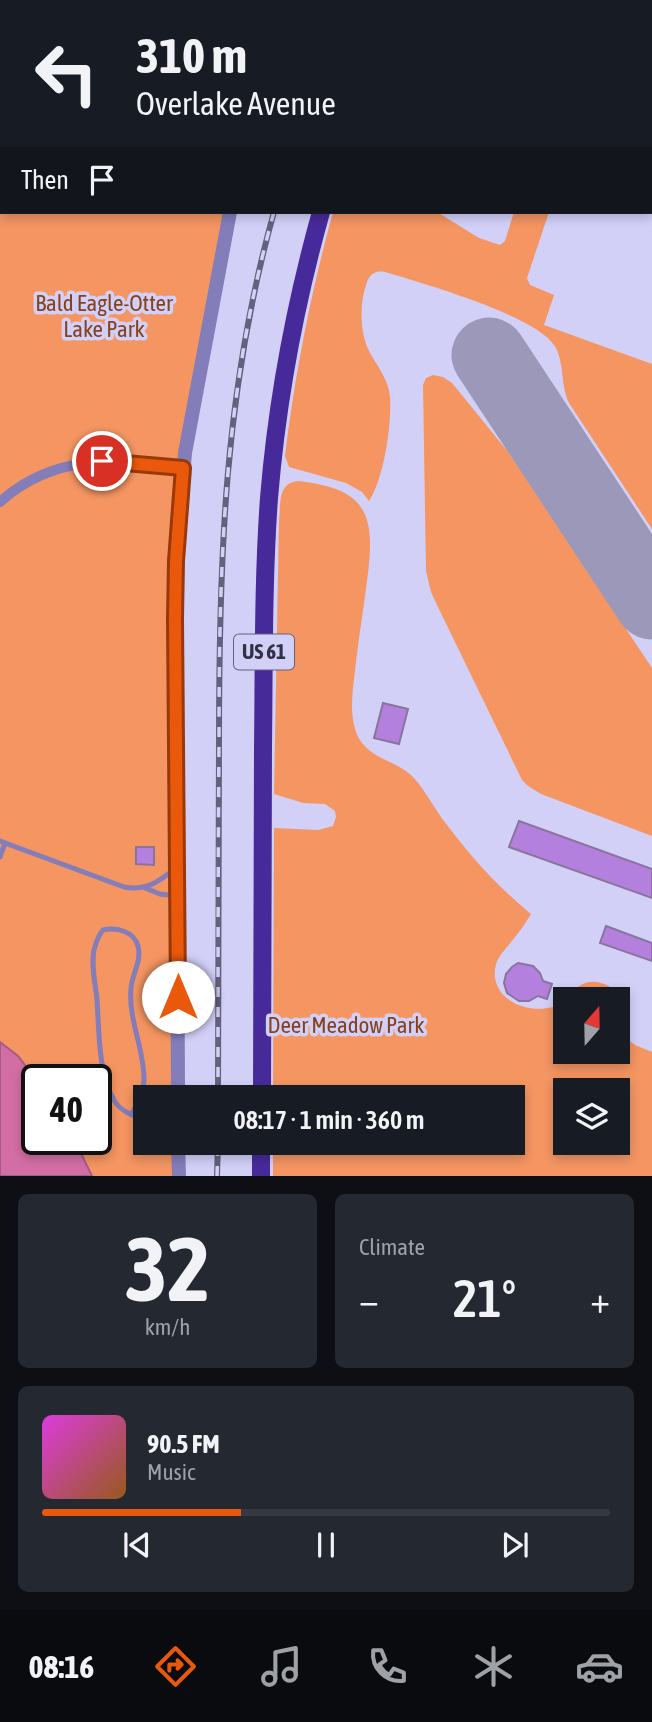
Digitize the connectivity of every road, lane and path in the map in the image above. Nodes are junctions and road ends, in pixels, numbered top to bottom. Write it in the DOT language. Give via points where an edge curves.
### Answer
graph roads {
  1 [pos="230,214"];
  2 [pos="320,214"];
  3 [pos="183,468"];
  4 [pos="0,502"];
  5 [pos="3,842"];
  6 [pos="0,857"];
  7 [pos="177,867"];
  8 [pos="145,888"];
  9 [pos="177,897"];
  10 [pos="178,1085"];
  11 [pos="261,1085"];
  12 [pos="132,1114"];
  13 [pos="178,1155"];
  14 [pos="261,1155"];
  15 [pos="179,1176"];
  16 [pos="261,1176"];
  1 -- 3 [label="street"];
  2 -- 11 [label="main road, US 61" via="288,357 268,512"];
  3 -- 4 [label="street" via="80,463 43,473"];
  3 -- 7 [label="street" via="176,607"];
  5 -- 6 [label="lane"];
  5 -- 8 [label="lane" via="116,885"];
  7 -- 8 [label="lane"];
  7 -- 9 [label="street"];
  8 -- 9 [label="lane"];
  9 -- 10 [label="street"];
  12 -- 12 [label="lane" via="144,1079 131,988 138,943 128,933 112,928 103,930 94,951 99,1038 106,1084 115,1102"];
  13 -- 15 [label="street"];
  14 -- 16 [label="main road"];
}
